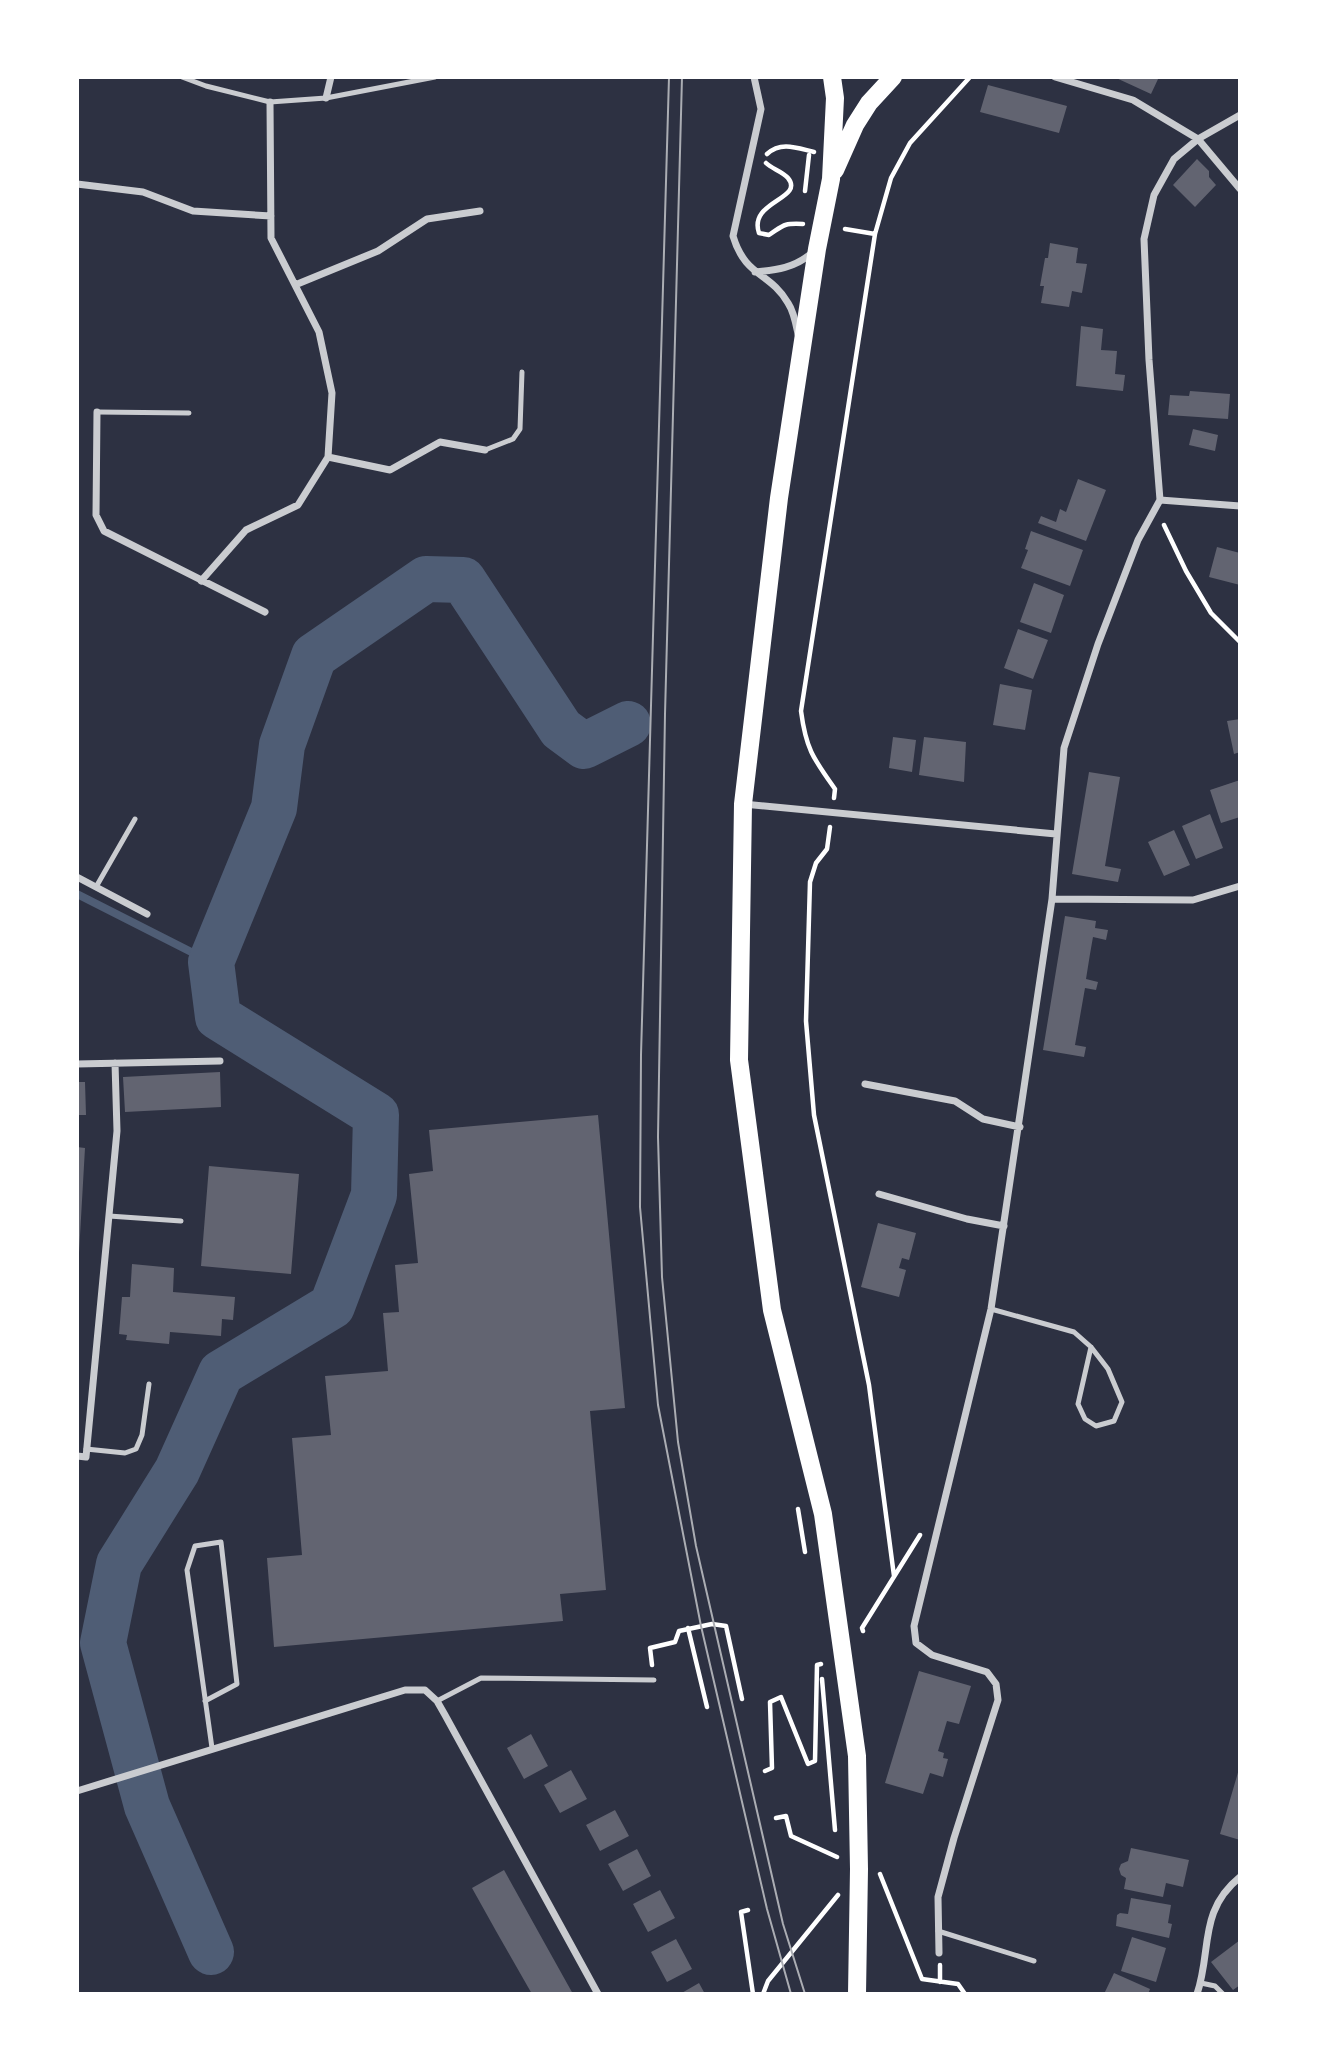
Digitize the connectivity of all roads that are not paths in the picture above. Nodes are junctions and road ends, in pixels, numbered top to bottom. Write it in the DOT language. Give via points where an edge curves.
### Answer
graph roads {
  1 [pos="181,77"];
  2 [pos="331,77"];
  3 [pos="436,77"];
  4 [pos="754,77"];
  5 [pos="832,77"];
  6 [pos="893,77"];
  7 [pos="1055,77"];
  8 [pos="326,98"];
  9 [pos="270,102"];
  10 [pos="1240,116"];
  11 [pos="1198,139"];
  12 [pos="831,179"];
  13 [pos="77,184"];
  14 [pos="1240,189"];
  15 [pos="480,211"];
  16 [pos="271,216"];
  17 [pos="817,249"];
  18 [pos="754,272"];
  19 [pos="295,285"];
  20 [pos="802,349"];
  21 [pos="522,372"];
  22 [pos="97,412"];
  23 [pos="189,413"];
  24 [pos="485,450"];
  25 [pos="328,457"];
  26 [pos="1160,500"];
  27 [pos="1240,506"];
  28 [pos="201,580"];
  29 [pos="265,612"];
  30 [pos="743,804"];
  31 [pos="135,819"];
  32 [pos="1056,834"];
  33 [pos="77,877"];
  34 [pos="1240,886"];
  35 [pos="96,887"];
  36 [pos="1052,899"];
  37 [pos="147,914"];
  38 [pos="219,1061"];
  39 [pos="115,1063"];
  40 [pos="77,1064"];
  41 [pos="864,1084"];
  42 [pos="1020,1127"];
  43 [pos="878,1194"];
  44 [pos="109,1216"];
  45 [pos="181,1221"];
  46 [pos="1004,1226"];
  47 [pos="991,1309"];
  48 [pos="1091,1347"];
  49 [pos="149,1384"];
  50 [pos="86,1449"];
  51 [pos="77,1456"];
  52 [pos="654,1680"];
  53 [pos="205,1701"];
  54 [pos="437,1701"];
  55 [pos="212,1748"];
  56 [pos="77,1791"];
  57 [pos="1240,1877"];
  58 [pos="938,1931"];
  59 [pos="939,1953"];
  60 [pos="1034,1961"];
  61 [pos="1201,1983"];
  62 [pos="857,1992"];
  63 [pos="598,1994"];
  64 [pos="1198,1994"];
  65 [pos="1223,1994"];
  1 -- 9 [label="lane"];
  2 -- 8 [label="street"];
  3 -- 8 [label="lane"];
  4 -- 18 [label="street" via="761,109 733,236 737,250"];
  5 -- 12 [label="main road"];
  6 -- 12 [label="main road" via="855,125"];
  7 -- 11 [label="street" via="1133,100"];
  8 -- 9 [label="lane"];
  9 -- 16 [label="street"];
  10 -- 11 [label="street"];
  11 -- 14 [label="street"];
  11 -- 26 [label="street" via="1174,159 1154,195 1144,239"];
  12 -- 17 [label="main road"];
  13 -- 16 [label="street" via="143,192 193,211"];
  15 -- 19 [label="street" via="427,219 378,251"];
  16 -- 19 [label="street" via="271,237"];
  17 -- 18 [label="street" via="786,268"];
  17 -- 20 [label="main road"];
  18 -- 20 [label="street" via="788,302"];
  19 -- 25 [label="street" via="319,332 332,393"];
  20 -- 30 [label="main road" via="779,498"];
  21 -- 24 [label="lane" via="520,429 513,439"];
  22 -- 23 [label="lane"];
  22 -- 28 [label="street" via="96,515 104,531"];
  24 -- 25 [label="street" via="440,442 390,470"];
  25 -- 28 [label="street" via="298,505 246,530"];
  26 -- 27 [label="street"];
  26 -- 32 [label="street" via="1138,540 1064,748"];
  28 -- 29 [label="street"];
  30 -- 32 [label="street"];
  30 -- 62 [label="main road" via="739,1060 772,1310 822,1514 857,1756"];
  31 -- 35 [label="lane"];
  32 -- 36 [label="street"];
  33 -- 35 [label="street"];
  34 -- 36 [label="street" via="1193,900"];
  35 -- 37 [label="street"];
  36 -- 42 [label="street"];
  38 -- 39 [label="street"];
  39 -- 40 [label="street"];
  39 -- 44 [label="street" via="117,1131"];
  41 -- 42 [label="street" via="955,1101 983,1119"];
  42 -- 46 [label="street"];
  43 -- 46 [label="street"];
  44 -- 45 [label="lane"];
  44 -- 50 [label="street"];
  46 -- 47 [label="street"];
  47 -- 48 [label="lane" via="1074,1332"];
  47 -- 58 [label="street" via="914,1626 916,1643 932,1655 987,1672 996,1684 998,1700 938,1897"];
  48 -- 48 [label="lane" via="1108,1368 1122,1402 1114,1421 1096,1426 1085,1419 1078,1404"];
  49 -- 50 [label="lane" via="136,1448 125,1453"];
  50 -- 51 [label="street" via="86,1457"];
  52 -- 54 [label="lane" via="481,1678"];
  53 -- 53 [label="lane" via="187,1570 195,1546 221,1542 237,1684"];
  53 -- 55 [label="lane"];
  54 -- 55 [label="street" via="425,1690 405,1690"];
  54 -- 63 [label="street"];
  55 -- 56 [label="street"];
  57 -- 61 [label="street" via="1225,1891 1211,1916"];
  58 -- 59 [label="street"];
  58 -- 60 [label="lane"];
  61 -- 64 [label="street"];
  61 -- 65 [label="lane"];
}
